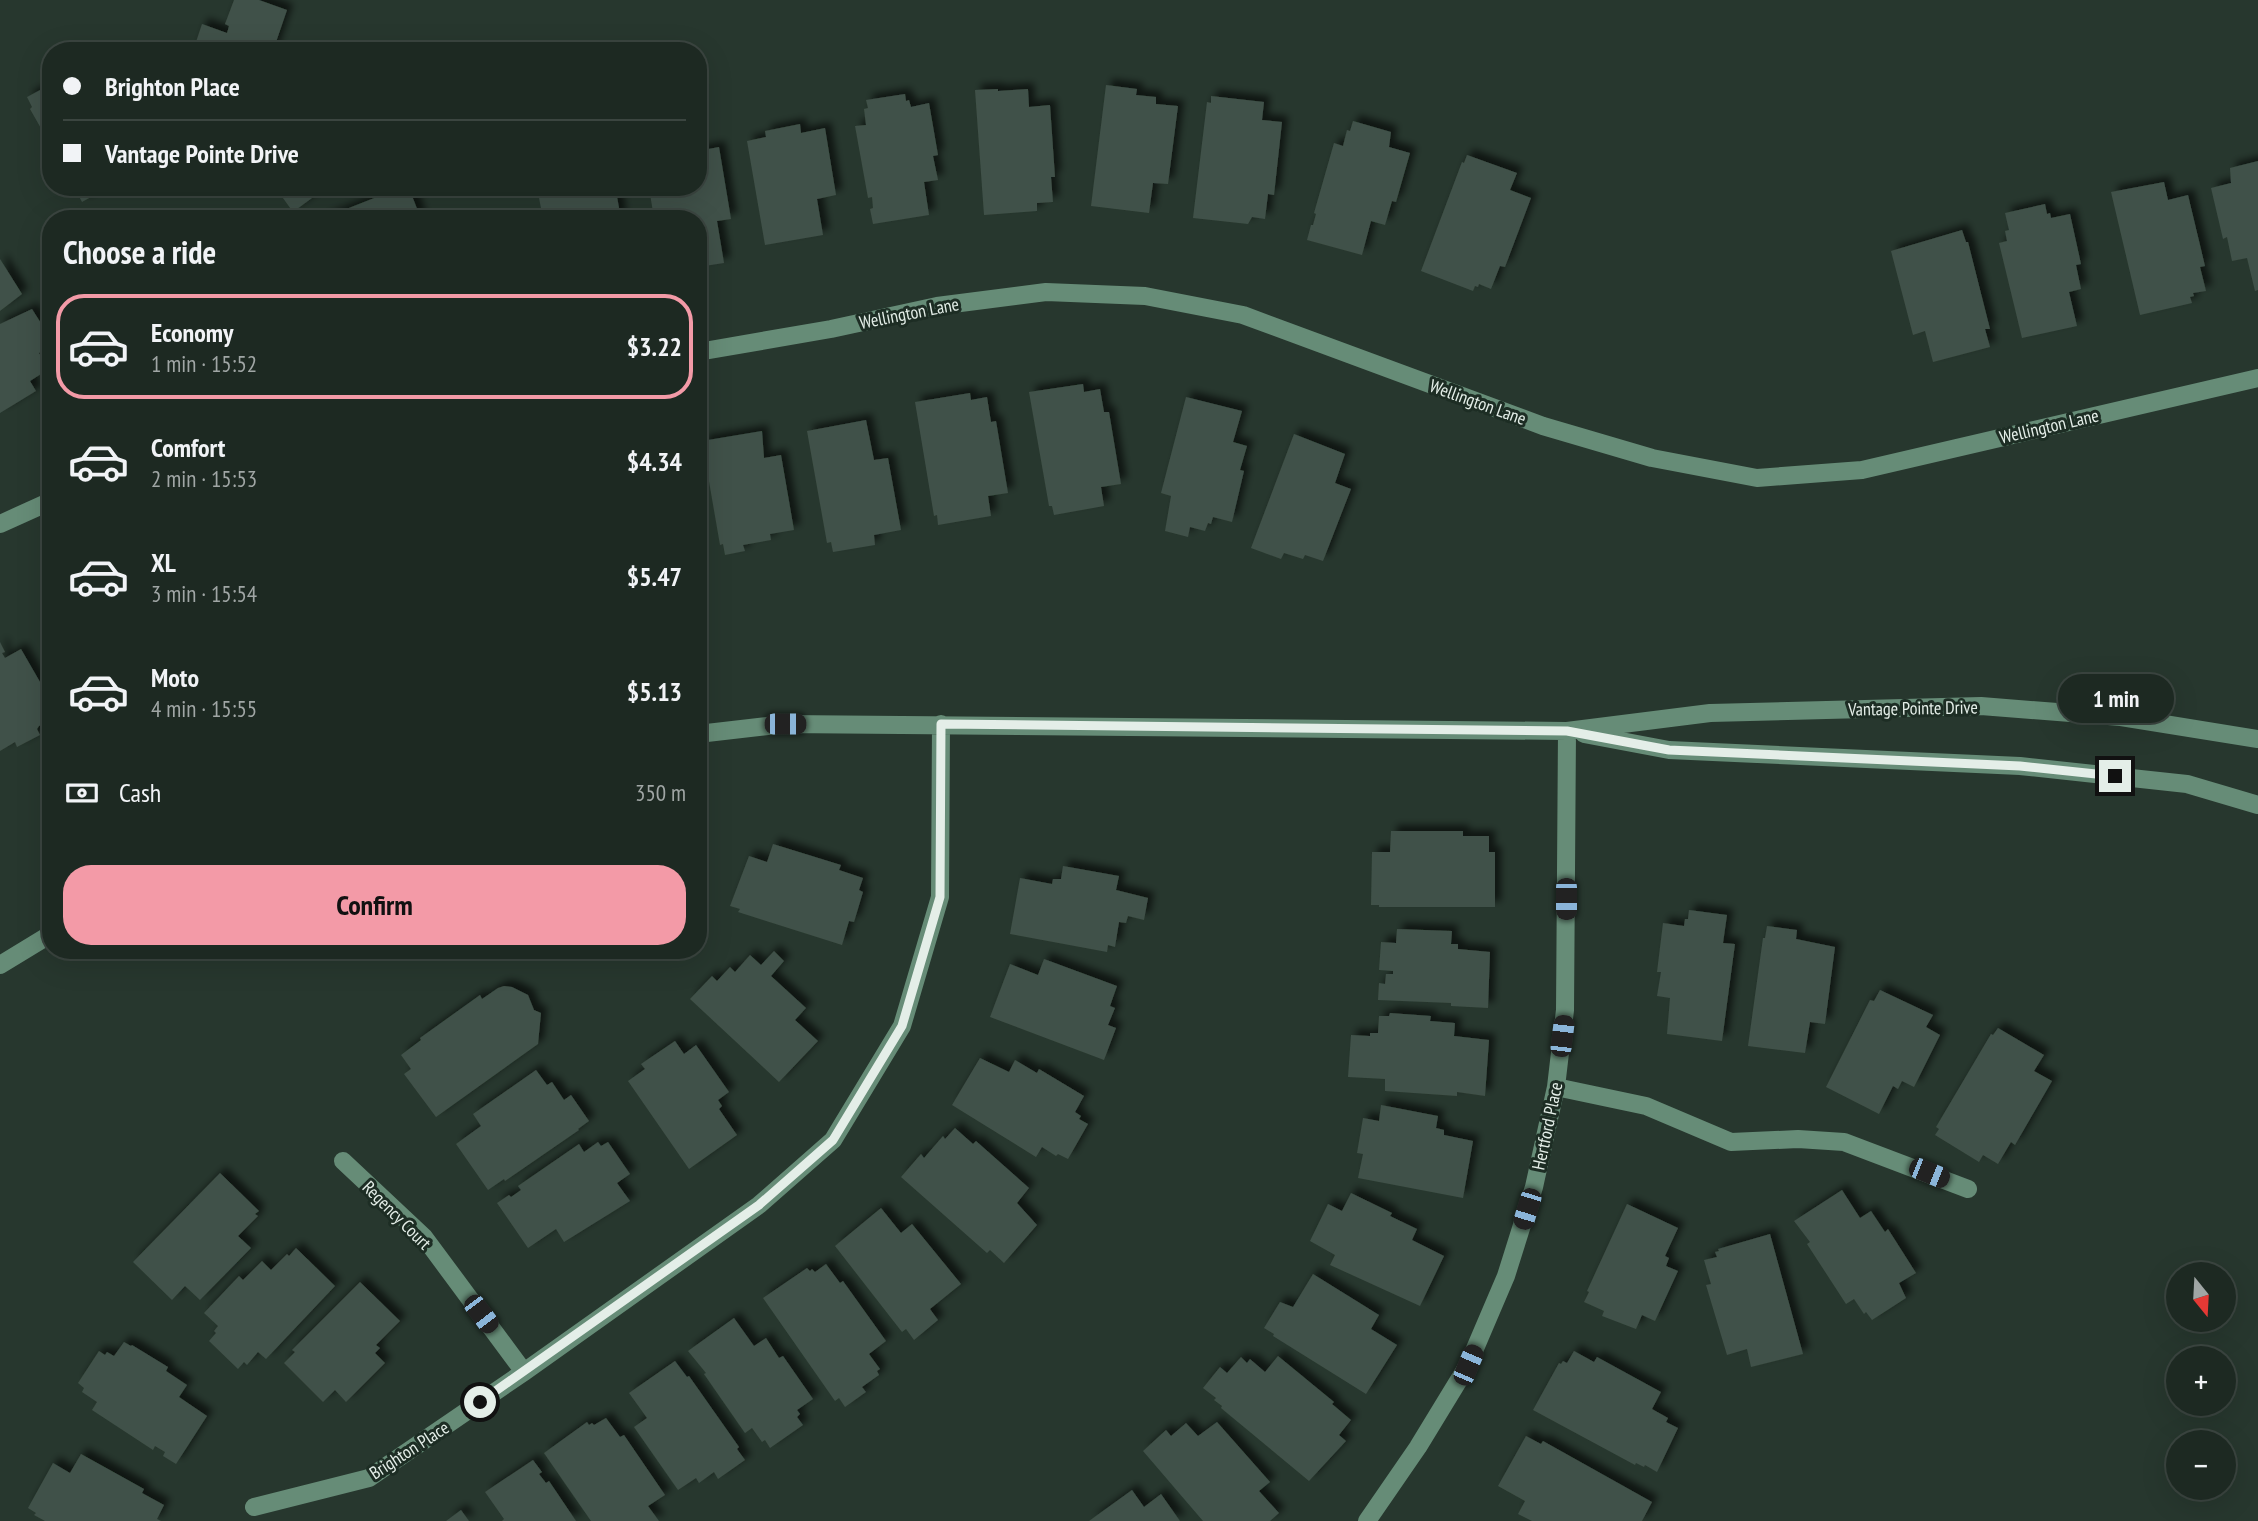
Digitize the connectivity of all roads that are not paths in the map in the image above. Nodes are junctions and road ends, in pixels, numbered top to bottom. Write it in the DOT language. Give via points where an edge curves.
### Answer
graph roads {
  1 [pos="707,350"];
  2 [pos="2258,378"];
  3 [pos="42,505"];
  4 [pos="0,524"];
  5 [pos="941,724"];
  6 [pos="1567,731"];
  7 [pos="707,733"];
  8 [pos="2258,738"];
  9 [pos="2258,805"];
  10 [pos="42,939"];
  11 [pos="0,964"];
  12 [pos="1556,1087"];
  13 [pos="342,1161"];
  14 [pos="1968,1189"];
  15 [pos="524,1372"];
  16 [pos="254,1507"];
  17 [pos="1367,1521"];
  1 -- 2 [label="street, Wellington Lane" via="937,306 1046,292 1145,296 1243,315 1543,426 1652,458 1757,478 1862,470"];
  3 -- 4 [label="street"];
  5 -- 6 [label="street, Vantage Pointe Drive"];
  5 -- 7 [label="street, Vantage Pointe Drive" via="785,724"];
  5 -- 15 [label="street, Brighton Place" via="940,897 902,1026 833,1140 759,1205"];
  6 -- 8 [label="street, Vantage Pointe Drive" via="1710,713 1981,706 2121,717"];
  6 -- 9 [label="street, Vantage Pointe Drive" via="1669,750 2020,766 2187,784"];
  6 -- 12 [label="street, Hertford Place" via="1565,1010"];
  10 -- 11 [label="street"];
  12 -- 14 [label="street" via="1646,1106 1731,1142 1844,1142"];
  12 -- 17 [label="street, Hertford Place" via="1534,1187 1506,1276 1468,1365"];
  13 -- 15 [label="street, Regency Court" via="424,1237"];
  15 -- 16 [label="street, Brighton Place" via="369,1478"];
}
